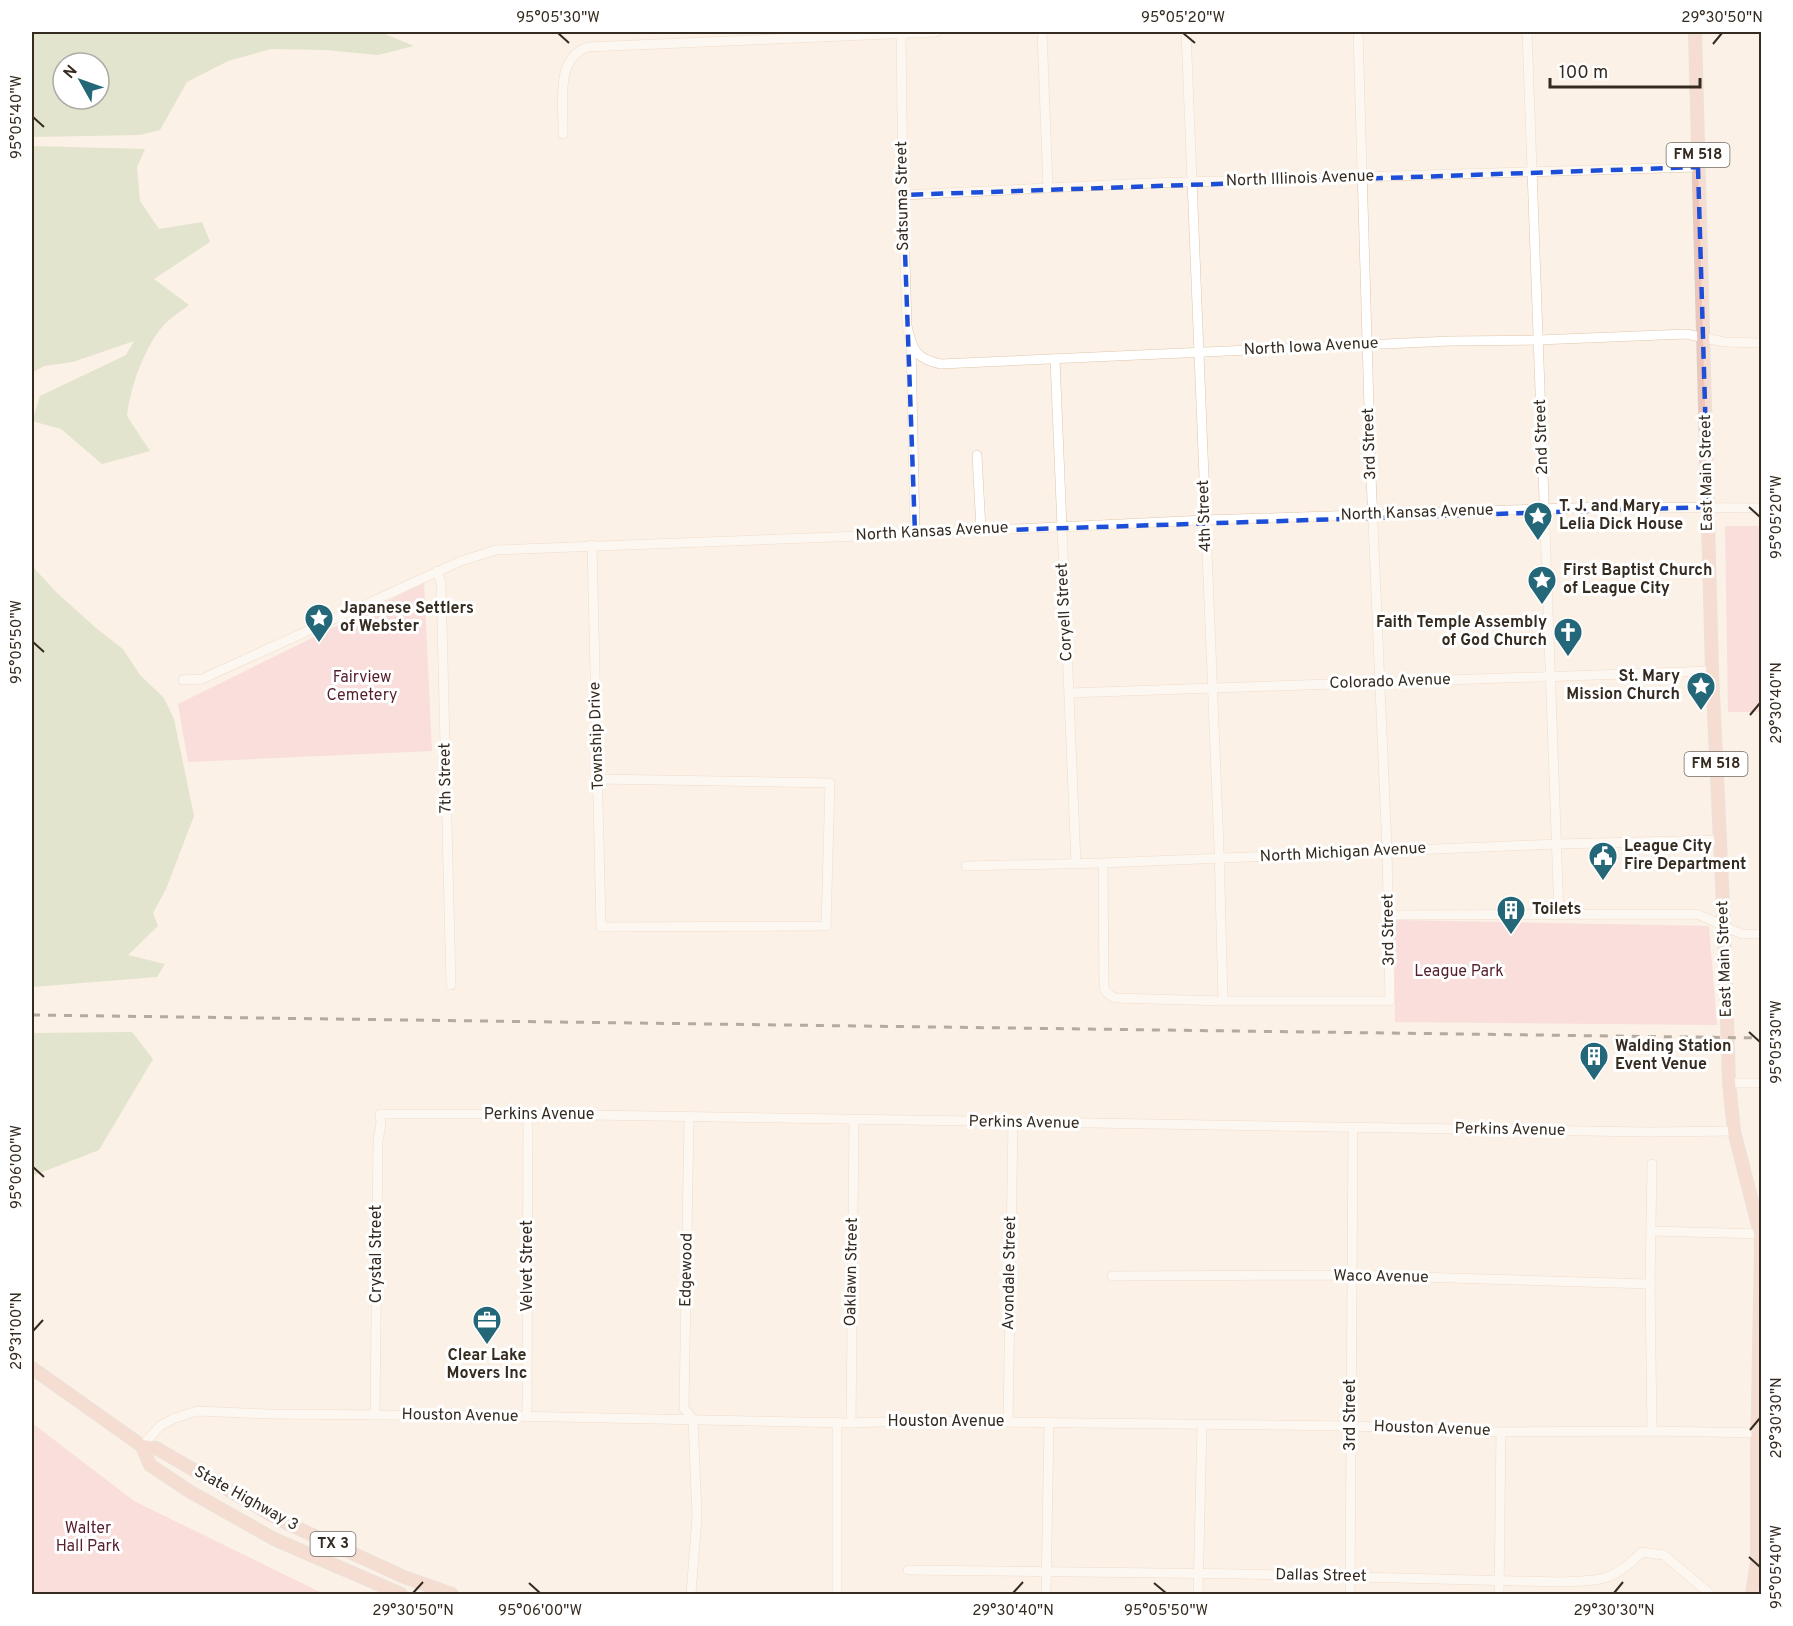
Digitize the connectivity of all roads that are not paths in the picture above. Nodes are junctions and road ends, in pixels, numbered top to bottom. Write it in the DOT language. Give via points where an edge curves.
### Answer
graph roads {
  1 [pos="936,32"];
  2 [pos="1042,32"];
  3 [pos="1186,32"];
  4 [pos="1358,32"];
  5 [pos="1527,32"];
  6 [pos="1695,32"];
  7 [pos="901,33"];
  8 [pos="563,134"];
  9 [pos="1698,167"];
  10 [pos="1532,172"];
  11 [pos="1362,177"];
  12 [pos="1192,182"];
  13 [pos="1048,188"];
  14 [pos="903,195"];
  15 [pos="1704,338"];
  16 [pos="1538,340"];
  17 [pos="1761,342"];
  18 [pos="911,345"];
  19 [pos="1367,345"];
  20 [pos="1199,352"];
  21 [pos="919,356"];
  22 [pos="1055,359"];
  23 [pos="977,455"];
  24 [pos="1708,507"];
  25 [pos="1761,508"];
  26 [pos="1544,509"];
  27 [pos="1373,515"];
  28 [pos="1206,520"];
  29 [pos="1061,526"];
  30 [pos="981,530"];
  31 [pos="915,533"];
  32 [pos="592,545"];
  33 [pos="437,571"];
  34 [pos="1712,671"];
  35 [pos="1551,677"];
  36 [pos="183,680"];
  37 [pos="1380,682"];
  38 [pos="1212,687"];
  39 [pos="1069,693"];
  40 [pos="598,780"];
  41 [pos="1719,840"];
  42 [pos="1557,844"];
  43 [pos="1387,850"];
  44 [pos="1219,858"];
  45 [pos="1076,864"];
  46 [pos="1103,864"];
  47 [pos="966,866"];
  48 [pos="1559,914"];
  49 [pos="1389,915"];
  50 [pos="1724,926"];
  51 [pos="1761,934"];
  52 [pos="451,985"];
  53 [pos="1222,1001"];
  54 [pos="1729,1083"];
  55 [pos="1761,1083"];
  56 [pos="400,1113"];
  57 [pos="528,1114"];
  58 [pos="689,1118"];
  59 [pos="854,1121"];
  60 [pos="1013,1123"];
  61 [pos="1353,1127"];
  62 [pos="1734,1131"];
  63 [pos="1652,1164"];
  64 [pos="1651,1231"];
  65 [pos="1761,1234"];
  66 [pos="1352,1275"];
  67 [pos="1112,1276"];
  68 [pos="1650,1284"];
  69 [pos="32,1368"];
  70 [pos="375,1415"];
  71 [pos="527,1417"];
  72 [pos="693,1419"];
  73 [pos="837,1422"];
  74 [pos="1008,1422"];
  75 [pos="851,1423"];
  76 [pos="1049,1423"];
  77 [pos="1202,1425"];
  78 [pos="1351,1426"];
  79 [pos="1652,1431"];
  80 [pos="1501,1432"];
  81 [pos="1759,1433"];
  82 [pos="142,1446"];
  83 [pos="908,1570"];
  84 [pos="1047,1572"];
  85 [pos="1198,1574"];
  86 [pos="1349,1577"];
  87 [pos="1499,1580"];
  88 [pos="401,1594"];
  89 [pos="452,1594"];
  90 [pos="691,1594"];
  91 [pos="837,1594"];
  92 [pos="1046,1594"];
  93 [pos="1198,1594"];
  94 [pos="1350,1594"];
  95 [pos="1499,1594"];
  96 [pos="1710,1594"];
  97 [pos="1752,1594"];
  1 -- 7 [label="street"];
  2 -- 13 [label="street"];
  3 -- 12 [label="street, 4th Street"];
  4 -- 11 [label="street, 3rd Street"];
  5 -- 10 [label="street, 2nd Street"];
  6 -- 9 [label="main road, East Main Street / FM 518"];
  7 -- 8 [label="street" via="588,47 573,56 564,73"];
  7 -- 14 [label="street, Satsuma Street"];
  9 -- 10 [label="street, North Illinois Avenue"];
  9 -- 15 [label="main road, East Main Street / FM 518"];
  10 -- 11 [label="street, North Illinois Avenue"];
  10 -- 16 [label="street, 2nd Street"];
  11 -- 12 [label="street, North Illinois Avenue"];
  11 -- 19 [label="street, 3rd Street"];
  12 -- 13 [label="street, North Illinois Avenue"];
  12 -- 20 [label="street, 4th Street"];
  13 -- 14 [label="street, North Illinois Avenue"];
  14 -- 18 [label="street, Satsuma Street"];
  15 -- 16 [label="street, North Iowa Avenue" via="1686,334"];
  15 -- 17 [label="street, North Iowa Avenue"];
  15 -- 24 [label="main road, East Main Street / FM 518"];
  16 -- 19 [label="street, North Iowa Avenue"];
  16 -- 26 [label="street, 2nd Street"];
  18 -- 21 [label="street, Satsuma Street"];
  18 -- 31 [label="street"];
  19 -- 20 [label="street, North Iowa Avenue"];
  19 -- 27 [label="street, 3rd Street"];
  20 -- 22 [label="street, North Iowa Avenue"];
  20 -- 28 [label="street, 4th Street"];
  21 -- 22 [label="street, North Iowa Avenue" via="941,364"];
  22 -- 29 [label="street, Coryell Street"];
  23 -- 30 [label="street"];
  24 -- 25 [label="street, North Kansas Avenue"];
  24 -- 26 [label="street, North Kansas Avenue"];
  24 -- 34 [label="main road, East Main Street / FM 518"];
  26 -- 27 [label="street, North Kansas Avenue"];
  26 -- 35 [label="street, 2nd Street"];
  27 -- 28 [label="street, North Kansas Avenue"];
  27 -- 37 [label="street, 3rd Street"];
  28 -- 29 [label="street, North Kansas Avenue"];
  28 -- 38 [label="street, 4th Street"];
  29 -- 30 [label="street, North Kansas Avenue"];
  29 -- 39 [label="street, Coryell Street"];
  30 -- 31 [label="street, North Kansas Avenue"];
  31 -- 32 [label="street, North Kansas Avenue"];
  32 -- 33 [label="street, North Kansas Avenue" via="496,550"];
  32 -- 40 [label="street, Township Drive"];
  33 -- 36 [label="street, North Kansas Avenue" via="202,679"];
  33 -- 52 [label="street, 7th Street" via="441,583"];
  34 -- 35 [label="street, Colorado Avenue"];
  34 -- 41 [label="main road, East Main Street / FM 518"];
  35 -- 37 [label="street, Colorado Avenue"];
  35 -- 42 [label="street, 2nd Street"];
  37 -- 38 [label="street, Colorado Avenue"];
  37 -- 43 [label="street, 3rd Street"];
  38 -- 39 [label="street, Colorado Avenue"];
  38 -- 44 [label="street, 4th Street"];
  39 -- 45 [label="street, Coryell Street"];
  40 -- 40 [label="street, Township Drive" via="830,783 826,926 601,927"];
  41 -- 42 [label="street, North Michigan Avenue"];
  41 -- 50 [label="main road, East Main Street / FM 518"];
  42 -- 43 [label="street, North Michigan Avenue"];
  42 -- 48 [label="street, 2nd Street"];
  43 -- 44 [label="street, North Michigan Avenue"];
  43 -- 49 [label="street, 3rd Street"];
  44 -- 46 [label="street, North Michigan Avenue"];
  44 -- 53 [label="street, 4th Street"];
  45 -- 46 [label="street, North Michigan Avenue"];
  45 -- 47 [label="street, North Michigan Avenue"];
  46 -- 53 [label="street" via="1104,987 1109,995"];
  48 -- 49 [label="street"];
  48 -- 50 [label="street" via="1697,914"];
  49 -- 53 [label="street, 3rd Street" via="1390,1001"];
  50 -- 51 [label="street" via="1742,934"];
  50 -- 54 [label="main road, East Main Street / FM 518"];
  54 -- 55 [label="street"];
  54 -- 62 [label="main road, East Main Street / FM 518"];
  56 -- 57 [label="street, Perkins Avenue"];
  56 -- 70 [label="street, Crystal Street" via="380,1114"];
  57 -- 58 [label="street, Perkins Avenue"];
  57 -- 71 [label="street, Velvet Street"];
  58 -- 59 [label="street, Perkins Avenue"];
  58 -- 72 [label="street, Edgewood" via="684,1408"];
  59 -- 60 [label="street, Perkins Avenue"];
  59 -- 75 [label="street, Oaklawn Street"];
  60 -- 61 [label="street, Perkins Avenue"];
  60 -- 74 [label="street, Avondale Street"];
  61 -- 62 [label="street, Perkins Avenue"];
  61 -- 66 [label="street, 3rd Street"];
  62 -- 65 [label="main road, East Main Street / FM 518"];
  63 -- 64 [label="street"];
  64 -- 65 [label="street"];
  64 -- 68 [label="street"];
  65 -- 81 [label="main road, East Main Street / FM 518"];
  66 -- 67 [label="street, Waco Avenue"];
  66 -- 68 [label="street, Waco Avenue"];
  66 -- 78 [label="street, 3rd Street"];
  68 -- 79 [label="street"];
  69 -- 82 [label="main road, State Highway 3 / TX 3"];
  70 -- 71 [label="street, Houston Avenue"];
  70 -- 82 [label="street, Houston Avenue" via="197,1412 160,1426"];
  71 -- 72 [label="street, Houston Avenue"];
  72 -- 73 [label="street, Houston Avenue"];
  72 -- 90 [label="street, Edgewood" via="696,1517"];
  73 -- 75 [label="street, Houston Avenue"];
  73 -- 91 [label="street"];
  74 -- 75 [label="street, Houston Avenue"];
  74 -- 76 [label="street, Houston Avenue"];
  76 -- 77 [label="street, Houston Avenue"];
  76 -- 84 [label="street"];
  77 -- 78 [label="street, Houston Avenue"];
  77 -- 85 [label="street"];
  78 -- 80 [label="street, Houston Avenue"];
  78 -- 86 [label="street, 3rd Street"];
  79 -- 80 [label="street, Houston Avenue"];
  79 -- 81 [label="street, Houston Avenue"];
  80 -- 87 [label="street"];
  81 -- 97 [label="main road, East Main Street / FM 518" via="1757,1562"];
  82 -- 88 [label="main road, State Highway 3 / TX 3" via="150,1465 189,1491 274,1539"];
  82 -- 89 [label="main road, State Highway 3 / TX 3" via="156,1448 282,1521 404,1577"];
  83 -- 84 [label="street, Dallas Street"];
  84 -- 85 [label="street, Dallas Street"];
  84 -- 92 [label="street"];
  85 -- 86 [label="street, Dallas Street"];
  85 -- 93 [label="street"];
  86 -- 87 [label="street, Dallas Street"];
  86 -- 94 [label="street, 3rd Street"];
  87 -- 95 [label="street"];
  87 -- 96 [label="street, Dallas Street" via="1598,1580 1615,1576 1642,1552 1664,1555"];
}
